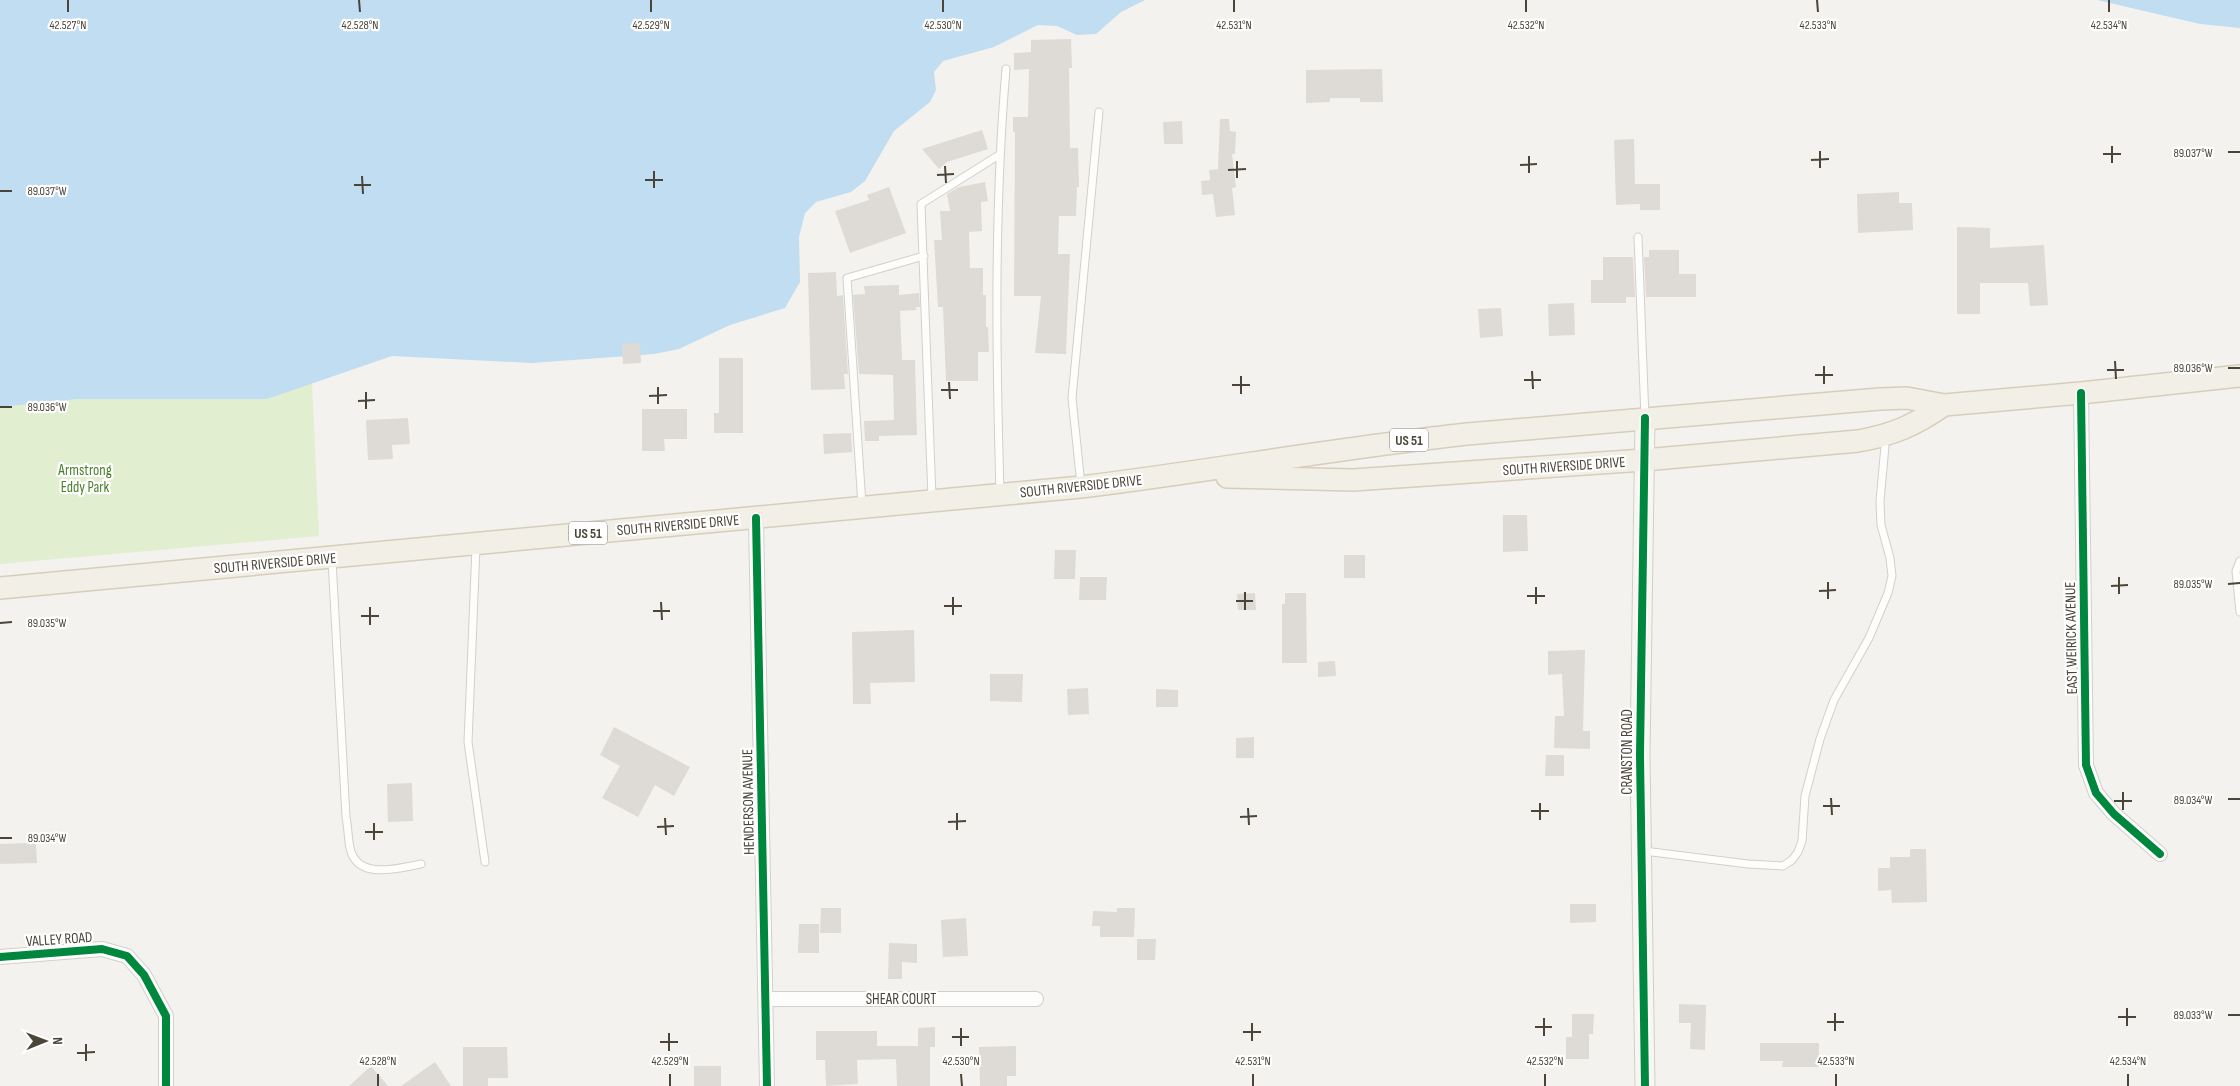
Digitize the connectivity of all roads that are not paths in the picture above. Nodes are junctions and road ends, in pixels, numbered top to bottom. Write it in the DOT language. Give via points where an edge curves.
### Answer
graph roads {
  1 [pos="1006,69"];
  2 [pos="1099,112"];
  3 [pos="999,155"];
  4 [pos="1638,237"];
  5 [pos="924,256"];
  6 [pos="2240,376"];
  7 [pos="2081,393"];
  8 [pos="1944,405"];
  9 [pos="1644,418"];
  10 [pos="1882,437"];
  11 [pos="1644,460"];
  12 [pos="1176,476"];
  13 [pos="1081,487"];
  14 [pos="1000,495"];
  15 [pos="932,501"];
  16 [pos="862,508"];
  17 [pos="756,518"];
  18 [pos="476,544"];
  19 [pos="331,557"];
  20 [pos="2240,561"];
  21 [pos="0,588"];
  22 [pos="2240,612"];
  23 [pos="1642,850"];
  24 [pos="2160,854"];
  25 [pos="485,862"];
  26 [pos="421,864"];
  27 [pos="0,957"];
  28 [pos="766,999"];
  29 [pos="1036,999"];
  30 [pos="166,1086"];
  31 [pos="767,1086"];
  32 [pos="1645,1086"];
  1 -- 3 [label="lane"];
  2 -- 13 [label="lane" via="1072,398"];
  3 -- 5 [label="lane" via="921,204"];
  3 -- 14 [label="lane" via="997,386"];
  4 -- 9 [label="lane"];
  5 -- 15 [label="lane"];
  5 -- 16 [label="lane" via="847,278"];
  6 -- 7 [label="main road, SOUTH RIVERSIDE DRIVE / US 51"];
  7 -- 8 [label="main road, SOUTH RIVERSIDE DRIVE / US 51"];
  7 -- 24 [label="street, EAST WEIRICK AVENUE" via="2086,765 2096,793 2114,814"];
  8 -- 9 [label="main road, SOUTH RIVERSIDE DRIVE / US 51" via="1907,398 1880,399"];
  8 -- 10 [label="main road, SOUTH RIVERSIDE DRIVE / US 51" via="1905,429"];
  9 -- 11 [label="street, CRANSTON ROAD"];
  9 -- 12 [label="main road, SOUTH RIVERSIDE DRIVE / US 51" via="1409,440"];
  10 -- 11 [label="main road, SOUTH RIVERSIDE DRIVE / US 51"];
  10 -- 23 [label="lane" via="1885,446 1881,525 1892,576 1888,593 1834,700 1820,739 1805,796 1802,841 1798,852 1783,866"];
  11 -- 12 [label="main road, SOUTH RIVERSIDE DRIVE / US 51" via="1353,480"];
  11 -- 23 [label="street, CRANSTON ROAD"];
  12 -- 13 [label="main road, SOUTH RIVERSIDE DRIVE / US 51"];
  13 -- 14 [label="main road, SOUTH RIVERSIDE DRIVE / US 51"];
  14 -- 15 [label="main road, SOUTH RIVERSIDE DRIVE / US 51"];
  15 -- 16 [label="main road, SOUTH RIVERSIDE DRIVE / US 51"];
  16 -- 17 [label="main road, SOUTH RIVERSIDE DRIVE / US 51"];
  17 -- 18 [label="main road, SOUTH RIVERSIDE DRIVE / US 51"];
  17 -- 28 [label="street, HENDERSON AVENUE"];
  18 -- 19 [label="main road, SOUTH RIVERSIDE DRIVE / US 51"];
  18 -- 25 [label="lane" via="468,742"];
  19 -- 21 [label="main road, SOUTH RIVERSIDE DRIVE / US 51"];
  19 -- 26 [label="lane" via="350,851 362,867 380,871"];
  20 -- 22 [label="lane" via="2236,570"];
  23 -- 32 [label="street, CRANSTON ROAD"];
  27 -- 30 [label="street, VALLEY ROAD" via="102,949 127,956 144,975 166,1016"];
  28 -- 29 [label="street, SHEAR COURT"];
  28 -- 31 [label="street, HENDERSON AVENUE"];
}
